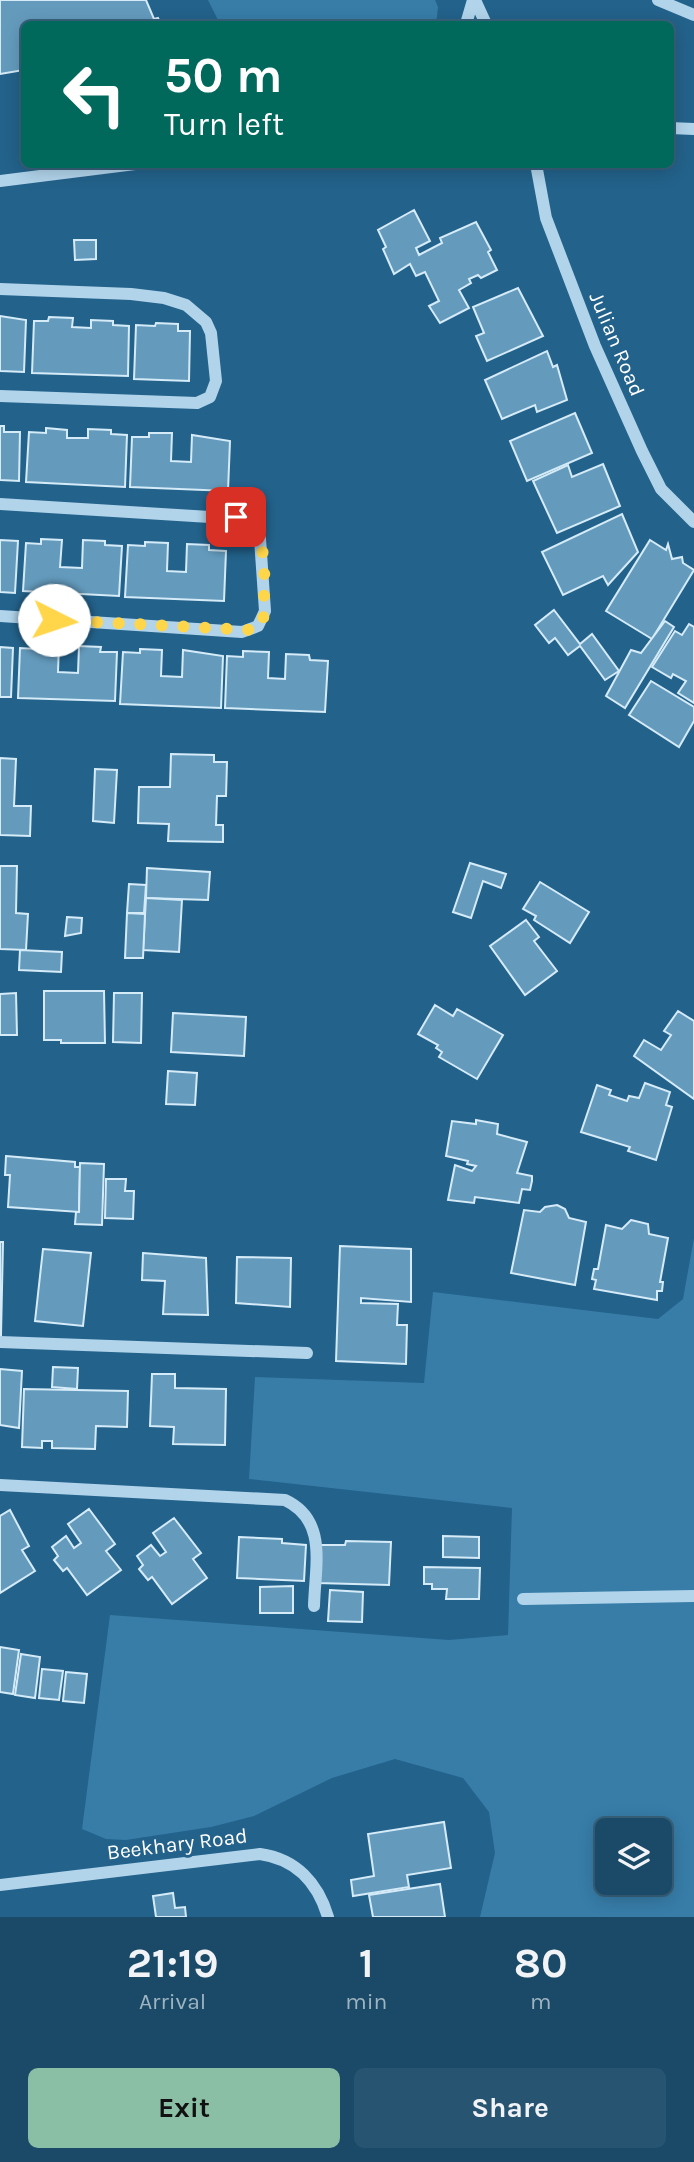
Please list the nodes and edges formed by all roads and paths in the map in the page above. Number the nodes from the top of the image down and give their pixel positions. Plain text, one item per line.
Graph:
1 (474, 0) edge
2 (658, 0) edge
3 (694, 15) edge
4 (467, 21) edge
5 (484, 21) edge
6 (674, 128) edge
7 (694, 129) edge
8 (103, 168) edge
9 (537, 168) edge
10 (0, 181) edge
11 (0, 289) edge
12 (0, 396) edge
13 (0, 504) edge
14 (694, 522) edge
15 (0, 617) edge
16 (0, 1342) edge
17 (307, 1353) dead end
18 (0, 1485) edge
19 (694, 1595) edge
20 (523, 1599) dead end
21 (314, 1606) dead end
22 (0, 1885) edge
23 (328, 1917) edge

1 - 4 street
1 - 5 street
2 - 3 street
6 - 7 street
8 - 10 street
9 - 14 street, Julian Road
11 - 12 street
13 - 15 street
16 - 17 street
18 - 21 street
19 - 20 street
22 - 23 street, Beekhary Road

